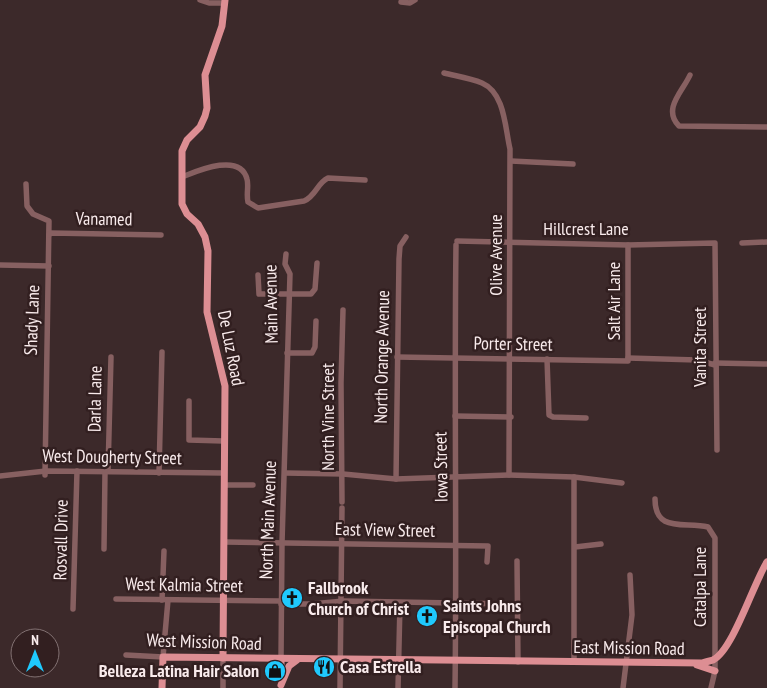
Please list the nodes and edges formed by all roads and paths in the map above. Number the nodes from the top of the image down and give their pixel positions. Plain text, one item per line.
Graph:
1 (200, 0) edge
2 (415, 0) edge
3 (225, 1) edge
4 (401, 2) dead end
5 (444, 73) dead end
6 (690, 75) dead end
7 (767, 127) edge
8 (510, 161) junction
9 (573, 164) dead end
10 (182, 177) junction
11 (365, 180) dead end
12 (26, 184) dead end
13 (161, 235) dead end
14 (49, 236) junction
15 (406, 237) dead end
16 (767, 242) edge
17 (457, 243) joint
18 (510, 243) junction
19 (715, 243) joint
20 (742, 243) dead end
21 (628, 245) junction
22 (286, 254) dead end
23 (317, 263) dead end
24 (0, 265) edge
25 (49, 266) junction
26 (258, 275) dead end
27 (289, 294) junction
28 (343, 310) dead end
29 (316, 321) dead end
30 (162, 352) dead end
31 (287, 353) junction
32 (111, 357) dead end
33 (397, 357) junction
34 (455, 358) junction
35 (511, 358) junction
36 (548, 359) junction
37 (628, 360) junction
38 (715, 364) junction
39 (767, 364) edge
40 (189, 401) dead end
41 (455, 416) junction
42 (510, 417) junction
43 (586, 418) dead end
44 (223, 441) junction
45 (717, 450) dead end
46 (76, 471) junction
47 (107, 472) junction
48 (46, 473) junction
49 (159, 473) junction
50 (224, 473) junction
51 (285, 473) junction
52 (343, 474) junction
53 (0, 476) edge
54 (509, 476) junction
55 (574, 477) junction
56 (456, 478) junction
57 (396, 479) junction
58 (622, 483) dead end
59 (224, 485) junction
60 (253, 485) dead end
61 (655, 498) dead end
62 (225, 542) junction
63 (282, 543) junction
64 (342, 544) junction
65 (601, 544) dead end
66 (457, 546) junction
67 (575, 546) junction
68 (104, 549) dead end
69 (164, 551) dead end
70 (518, 561) dead end
71 (487, 562) dead end
72 (767, 562) edge
73 (630, 575) dead end
74 (116, 599) dead end
75 (165, 600) junction
76 (225, 600) junction
77 (281, 603) junction
78 (340, 603) junction
79 (400, 604) junction
80 (457, 604) junction
81 (517, 604) junction
82 (73, 609) dead end
83 (126, 655) dead end
84 (163, 657) junction
85 (223, 658) junction
86 (281, 659) junction
87 (300, 659) junction
88 (340, 660) junction
89 (399, 660) junction
90 (714, 660) junction
91 (456, 661) junction
92 (518, 662) junction
93 (574, 662) junction
94 (626, 663) junction
95 (689, 664) junction
96 (715, 671) junction
97 (281, 687) edge
98 (162, 688) edge
99 (223, 688) edge
100 (340, 688) edge
101 (398, 688) edge
102 (455, 688) edge
103 (623, 688) edge
104 (711, 688) edge

1 - 3 street
2 - 4 street
3 - 10 main road, De Luz Road
5 - 8 street, Olive Avenue
6 - 7 street
8 - 9 street
8 - 18 street, Olive Avenue
10 - 11 street
10 - 44 main road, De Luz Road
12 - 14 street, Shady Lane
13 - 14 street, Vanamed
14 - 25 street, Shady Lane
15 - 33 street, North Orange Avenue
16 - 20 street
17 - 18 street, Hillcrest Lane
17 - 34 street, Iowa Street
18 - 21 street, Hillcrest Lane
18 - 35 street, Olive Avenue
19 - 21 street, Hillcrest Lane
19 - 38 street, Vanita Street
21 - 37 street, Salt Air Lane
22 - 27 street, Main Avenue
23 - 27 street
24 - 25 street
25 - 48 street, Shady Lane
26 - 27 street
27 - 31 street, Main Avenue
28 - 52 street, North Vine Street
29 - 31 street
30 - 49 street
31 - 51 street, North Main Avenue
32 - 47 street, Darla Lane
33 - 34 street, Porter Street
33 - 57 street, North Orange Avenue
34 - 35 street, Porter Street
34 - 41 street, Iowa Street
35 - 36 street, Porter Street
35 - 42 street, Olive Avenue
36 - 37 street, Porter Street
36 - 43 street
37 - 38 street, Porter Street
38 - 39 street, Porter Street
38 - 45 street, Vanita Street
40 - 44 street
41 - 42 street
41 - 56 street, Iowa Street
42 - 54 street, Olive Avenue
44 - 50 main road, De Luz Road
46 - 47 street, West Dougherty Street
46 - 48 street, West Dougherty Street
46 - 82 street, Rosvall Drive
47 - 49 street, West Dougherty Street
47 - 68 street, Darla Lane
48 - 53 street, West Dougherty Street
49 - 50 street, West Dougherty Street
50 - 59 main road, De Luz Road
51 - 52 street
51 - 63 street, North Main Avenue
52 - 57 street
52 - 64 street, North Vine Street
54 - 55 street
54 - 56 street
55 - 58 street
55 - 67 street
56 - 57 street
56 - 66 street, Iowa Street
59 - 60 street
59 - 62 main road, De Luz Road
61 - 90 street, Catalpa Lane
62 - 63 street, East View Street
62 - 76 main road, De Luz Road
63 - 64 street, East View Street
63 - 77 street, North Main Avenue
64 - 66 street, East View Street
64 - 78 street, North Vine Street
65 - 67 street
66 - 71 street, East View Street
66 - 80 street, Iowa Street
67 - 93 street
69 - 75 street
70 - 81 street
72 - 90 main road
73 - 94 street
74 - 75 street, West Kalmia Street
75 - 76 street, West Kalmia Street
75 - 84 street
76 - 77 street, West Kalmia Street
76 - 85 main road, De Luz Road
77 - 78 street, West Kalmia Street
77 - 86 street, North Main Avenue
78 - 79 street, West Kalmia Street
78 - 88 street, North Vine Street
79 - 80 street, West Kalmia Street
79 - 89 street
80 - 81 street, West Kalmia Street
80 - 91 street, Iowa Street
81 - 92 street
83 - 84 street, West Mission Road
84 - 85 main road, West Mission Road
84 - 98 main road
85 - 86 main road, West Mission Road
85 - 99 street
86 - 87 main road, East Mission Road
86 - 97 main road, North Main Avenue
87 - 88 main road, East Mission Road
87 - 97 main road
88 - 89 main road, East Mission Road
88 - 100 street, North Vine Street
89 - 91 main road, East Mission Road
89 - 101 street
90 - 95 main road, East Mission Road
90 - 96 street
91 - 92 main road, East Mission Road
91 - 102 street, Iowa Street
92 - 93 main road, East Mission Road
93 - 94 main road, East Mission Road
94 - 95 main road, East Mission Road
94 - 103 street
95 - 96 main road
96 - 104 street

